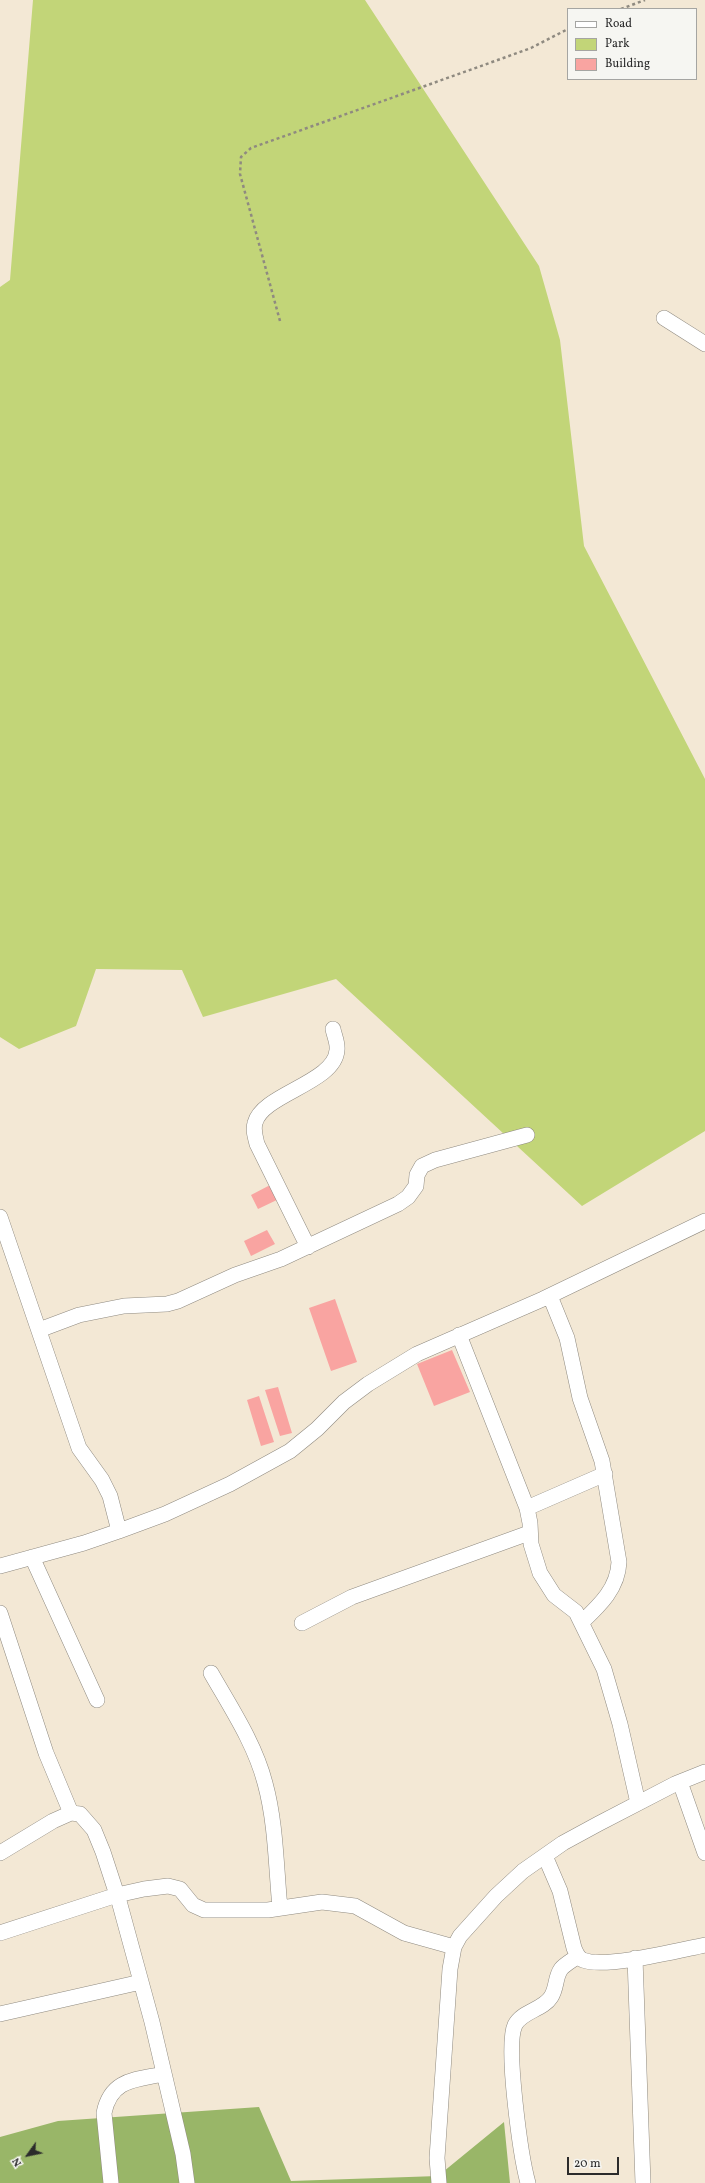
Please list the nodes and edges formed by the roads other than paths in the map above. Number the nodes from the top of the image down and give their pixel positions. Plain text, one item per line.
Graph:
1 (664, 318) dead end
2 (705, 344) edge
3 (333, 1029) dead end
4 (527, 1135) dead end
5 (0, 1217) edge
6 (705, 1221) edge
7 (308, 1247) junction
8 (550, 1296) junction
9 (39, 1330) junction
10 (459, 1335) junction
11 (605, 1474) junction
12 (527, 1508) junction
13 (119, 1531) junction
14 (529, 1533) junction
15 (32, 1558) junction
16 (0, 1566) edge
17 (0, 1613) edge
18 (582, 1622) junction
19 (302, 1623) dead end
20 (211, 1673) dead end
21 (97, 1700) dead end
22 (705, 1772) edge
23 (680, 1782) junction
24 (638, 1803) junction
25 (71, 1813) junction
26 (0, 1853) edge
27 (705, 1853) edge
28 (545, 1856) junction
29 (117, 1895) junction
30 (280, 1908) junction
31 (0, 1933) edge
32 (705, 1945) edge
33 (454, 1946) junction
34 (578, 1956) junction
35 (636, 1958) junction
36 (141, 1982) junction
37 (0, 2014) edge
38 (164, 2074) junction
39 (111, 2183) edge
40 (187, 2183) edge
41 (439, 2183) edge
42 (528, 2183) edge
43 (643, 2183) edge

1 - 2 street
3 - 7 street
4 - 7 street
5 - 9 street
6 - 8 street
7 - 9 street
8 - 10 street
8 - 11 street
9 - 13 street
10 - 12 street
10 - 13 street
11 - 12 street
11 - 18 street
12 - 14 street
13 - 15 street
14 - 18 street
14 - 19 street
15 - 16 street
15 - 21 street
17 - 25 street
18 - 24 street
20 - 30 street
22 - 23 street
23 - 24 street
23 - 27 street
24 - 28 street
25 - 26 street
25 - 29 street
28 - 33 street
28 - 34 street
29 - 30 street
29 - 31 street
29 - 36 street
30 - 33 street
32 - 35 street
33 - 41 street
34 - 35 street
34 - 42 street
35 - 43 street
36 - 37 street
36 - 38 street
38 - 39 street
38 - 40 street

